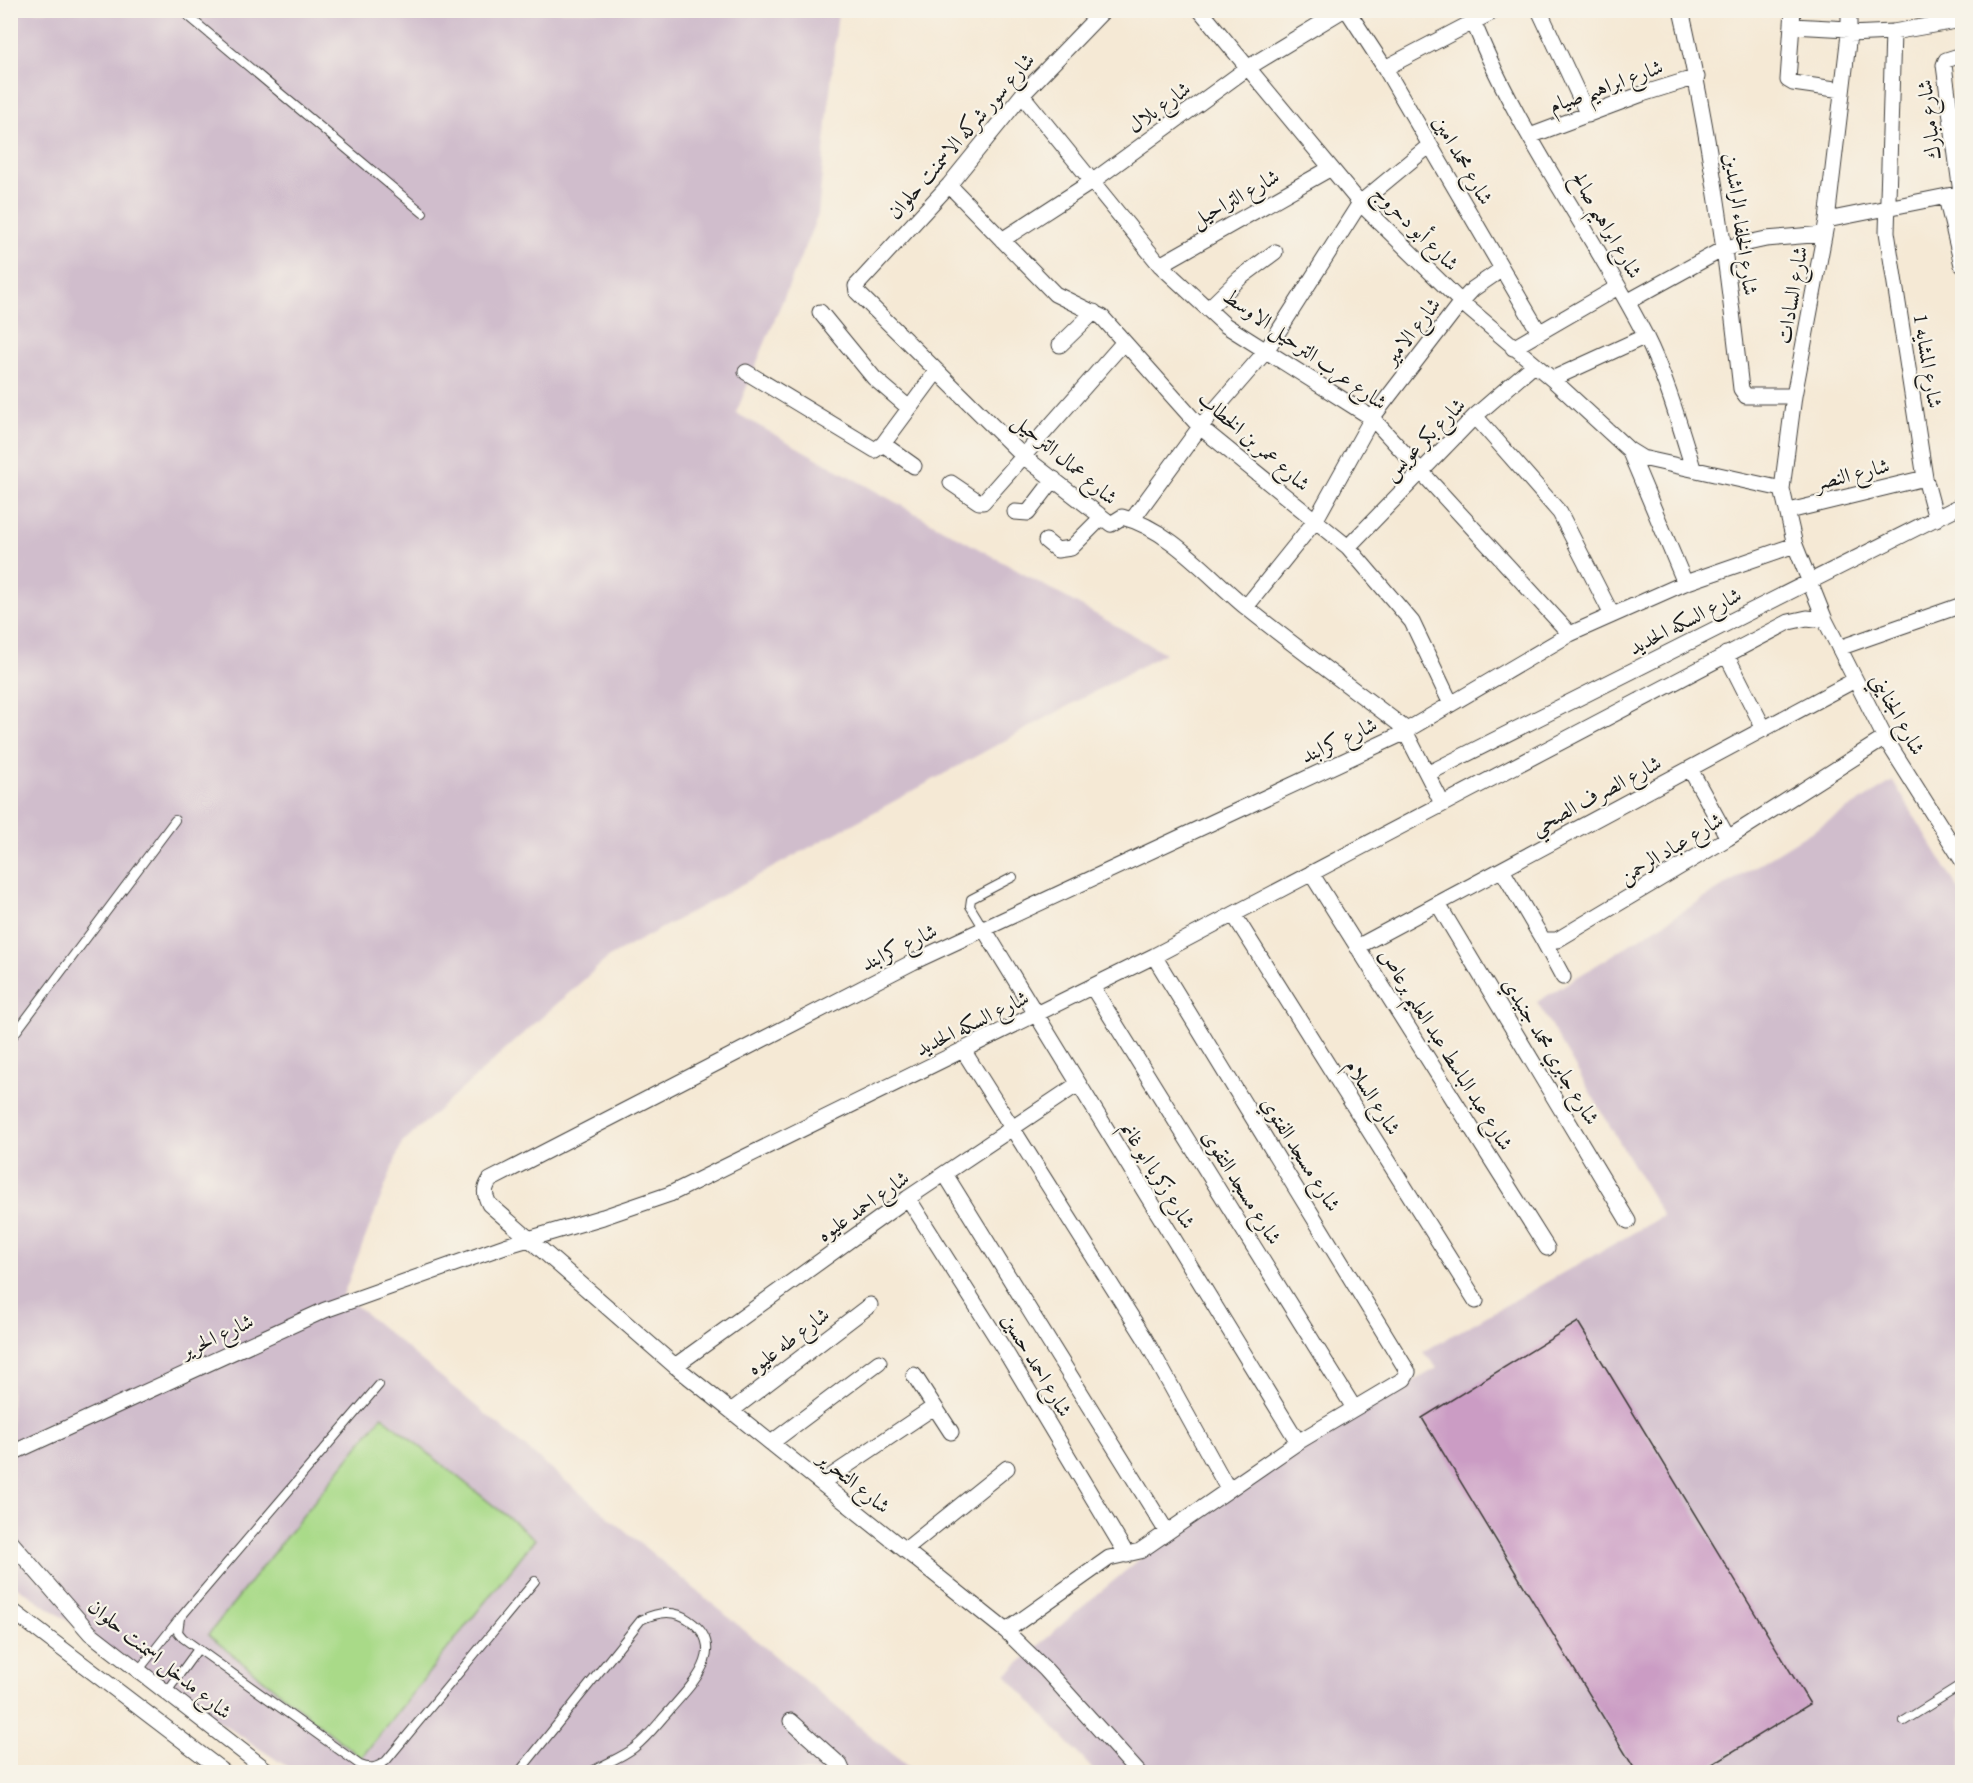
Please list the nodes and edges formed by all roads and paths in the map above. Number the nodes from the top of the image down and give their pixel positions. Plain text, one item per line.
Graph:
1 (180, 10) edge
2 (1104, 10) edge
3 (1200, 10) edge
4 (1345, 10) edge
5 (1496, 10) edge
6 (1539, 10) edge
7 (1681, 10) edge
8 (1793, 10) edge
9 (1849, 10) edge
10 (1471, 17) edge
11 (1962, 20) edge
12 (1792, 26) junction
13 (1849, 31) junction
14 (1893, 32) junction
15 (1962, 55) edge
16 (1249, 67) junction
17 (1385, 68) junction
18 (1697, 77) junction
19 (1842, 90) junction
20 (1022, 95) junction
21 (1588, 115) junction
22 (1530, 136) junction
23 (1430, 146) junction
24 (1332, 168) junction
25 (1093, 181) junction
26 (949, 185) junction
27 (1956, 194) edge
28 (1360, 203) junction
29 (1889, 208) junction
30 (423, 213) dead end
31 (1826, 227) junction
32 (1002, 240) junction
33 (1725, 248) junction
34 (1275, 252) dead end
35 (1160, 265) junction
36 (1962, 265) edge
37 (1502, 269) junction
38 (1618, 286) junction
39 (857, 292) joint
40 (1461, 302) junction
41 (1627, 302) junction
42 (1208, 309) junction
43 (820, 312) dead end
44 (1094, 312) junction
45 (1539, 332) junction
46 (1646, 336) junction
47 (1125, 342) junction
48 (1060, 345) dead end
49 (1513, 348) junction
50 (1266, 351) junction
51 (1534, 365) junction
52 (937, 371) junction
53 (746, 372) dead end
54 (1552, 379) junction
55 (1794, 396) junction
56 (909, 408) junction
57 (1475, 416) junction
58 (1372, 418) junction
59 (1200, 427) junction
60 (883, 444) junction
61 (1629, 450) junction
62 (1023, 456) junction
63 (914, 466) dead end
64 (1693, 468) junction
65 (1422, 469) junction
66 (1925, 478) junction
67 (1054, 479) junction
68 (951, 483) dead end
69 (1782, 489) junction
70 (1962, 505) edge
71 (1789, 511) junction
72 (1015, 512) dead end
73 (1102, 517) junction
74 (1936, 519) junction
75 (1132, 520) junction
76 (1315, 521) junction
77 (1046, 541) dead end
78 (1795, 545) junction
79 (1348, 547) junction
80 (1810, 582) junction
81 (1686, 583) junction
82 (1962, 605) edge
83 (1246, 607) junction
84 (1612, 615) junction
85 (1825, 620) junction
86 (1570, 634) junction
87 (1839, 648) junction
88 (1726, 654) junction
89 (1855, 680) junction
90 (1451, 704) junction
91 (1764, 729) junction
92 (1407, 731) junction
93 (1886, 738) junction
94 (1690, 769) junction
95 (1427, 774) junction
96 (1442, 803) junction
97 (175, 820) dead end
98 (1728, 838) junction
99 (1962, 860) edge
100 (1502, 870) junction
101 (1311, 873) junction
102 (1013, 877) dead end
103 (1438, 904) junction
104 (1234, 915) junction
105 (984, 929) junction
106 (1543, 940) junction
107 (1358, 947) junction
108 (1154, 956) junction
109 (1563, 976) dead end
110 (1093, 988) junction
111 (1035, 1015) junction
112 (10, 1040) edge
113 (963, 1050) junction
114 (1078, 1084) junction
115 (1012, 1128) junction
116 (945, 1173) junction
117 (908, 1198) junction
118 (1628, 1221) dead end
119 (529, 1240) junction
120 (506, 1246) joint
121 (1547, 1248) dead end
122 (1476, 1301) dead end
123 (870, 1305) dead end
124 (879, 1362) dead end
125 (675, 1366) junction
126 (914, 1375) dead end
127 (379, 1385) dead end
128 (934, 1407) junction
129 (1354, 1408) junction
130 (731, 1411) junction
131 (951, 1432) dead end
132 (1298, 1442) junction
133 (771, 1443) junction
134 (10, 1455) edge
135 (1007, 1468) dead end
136 (821, 1483) junction
137 (1228, 1489) junction
138 (1167, 1532) junction
139 (10, 1541) edge
140 (905, 1550) junction
141 (1127, 1555) junction
142 (535, 1581) dead end
143 (10, 1609) edge
144 (180, 1618) junction
145 (1006, 1631) junction
146 (198, 1649) junction
147 (138, 1672) junction
148 (1962, 1684) edge
149 (166, 1693) junction
150 (791, 1720) dead end
151 (1904, 1721) dead end
152 (224, 1773) edge
153 (269, 1773) edge
154 (519, 1773) edge
155 (591, 1773) edge
156 (843, 1773) edge
157 (1138, 1773) edge

1 - 30 lane
2 - 20 street, شارع سور شركه الاسمنت حلوان
3 - 16 street, شارع أبو دحروج
4 - 16 street, شارع بلال
4 - 17 street, شارع محمد امين
5 - 10 street
6 - 21 street
7 - 18 street, شارع الخلفاء الراشدين
8 - 12 street
9 - 13 street, شارع السادات
10 - 17 street
10 - 22 street, شارع ابراهيم صالح
11 - 14 street
12 - 13 street
12 - 19 street
13 - 14 street
13 - 19 street, شارع السادات
14 - 29 street, شارع المشايه 1
15 - 27 street, شارع مبارك
16 - 24 street, شارع أبو دحروج
16 - 25 street, شارع بلال
17 - 23 street, شارع محمد امين
18 - 21 street, شارع ابراهيم صيام
18 - 33 street, شارع الخلفاء الراشدين
19 - 31 street, شارع السادات
20 - 25 street, شارع عرب الترحيل الاوسط
20 - 26 street, شارع سور شركه الاسمنت حلوان
21 - 22 street, شارع ابراهيم صيام
22 - 38 street, شارع ابراهيم صالح
23 - 28 street
23 - 37 street, شارع محمد امين
24 - 28 street, شارع أبو دحروج
24 - 35 street, شارع التراحيل
25 - 32 street, شارع بلال
25 - 35 street, شارع عرب الترحيل الاوسط
26 - 32 street, شارع عمر بن الخطاب
26 - 39 street, شارع سور شركه الاسمنت حلوان
27 - 29 street
27 - 36 street
28 - 40 street, شارع أبو دحروج
28 - 50 street
29 - 31 street
29 - 66 street, شارع المشايه 1
31 - 33 street
31 - 55 street, شارع السادات
32 - 44 street, شارع عمر بن الخطاب
33 - 41 street
33 - 55 street, شارع الخلفاء الراشدين
34 - 42 street
35 - 42 street, شارع عرب الترحيل الاوسط
37 - 40 street, شارع الامير
37 - 45 street, شارع محمد امين
38 - 41 street, شارع ابراهيم صالح
38 - 45 street
39 - 52 street, شارع عمال الترحيل
40 - 49 street, شارع أبو دحروج
40 - 58 street, شارع الامير
41 - 46 street, شارع ابراهيم صالح
42 - 50 street, شارع عرب الترحيل الاوسط
43 - 56 street
44 - 47 street, شارع عمر بن الخطاب
44 - 48 street
45 - 49 street
46 - 54 street
46 - 64 street, شارع ابراهيم صالح
47 - 59 street, شارع عمر بن الخطاب
47 - 62 street
49 - 51 street, شارع أبو دحروج
50 - 58 street, شارع عرب الترحيل الاوسط
50 - 59 street
51 - 54 street, شارع أبو دحروج
51 - 57 street, شارع بكر عويس
52 - 56 street
52 - 62 street, شارع عمال الترحيل
53 - 60 street
54 - 61 street, شارع أبو دحروج
55 - 69 street, شارع السادات
56 - 60 street
57 - 65 street, شارع بكر عويس
57 - 84 street
58 - 65 street, شارع عرب الترحيل الاوسط
58 - 76 street, شارع الامير
59 - 75 street
59 - 76 street, شارع عمر بن الخطاب
60 - 63 street
61 - 64 street, شارع أبو دحروج
61 - 81 street, شارع أبو دحروج
62 - 67 street, شارع عمال الترحيل
62 - 68 street
64 - 69 street, شارع أبو دحروج
65 - 79 street, شارع بكر عويس
65 - 86 street, شارع عرب الترحيل الاوسط
66 - 71 street, شارع النصر
66 - 74 street, شارع المشايه 1
67 - 72 street
67 - 73 street, شارع عمال الترحيل
69 - 71 street, شارع السادات
70 - 74 street, شارع السكه الحديد
71 - 78 street, شارع السادات
73 - 75 street, شارع عمال الترحيل
73 - 77 street
74 - 80 street, شارع السكه الحديد
75 - 83 street, شارع عمال الترحيل
76 - 79 street, شارع عمر بن الخطاب
76 - 83 street, شارع الامير
78 - 80 street, شارع السادات
78 - 81 street, شارع السكه الحديد
79 - 90 street, شارع عمر بن الخطاب
80 - 85 street, شارع الجنايني
80 - 95 street, شارع السكه الحديد
81 - 84 street, شارع السكه الحديد
82 - 87 street
83 - 92 street, شارع عمال الترحيل
84 - 86 street, شارع السكه الحديد
85 - 87 street, شارع الجنايني
85 - 88 street, شارع السكه الحديد
86 - 90 street, شارع السكه الحديد
87 - 89 street, شارع الجنايني
88 - 91 street
88 - 96 street, شارع السكه الحديد
89 - 91 street, شارع الصرف الصحي
89 - 93 street, شارع الجنايني
90 - 92 street, شارع السكه الحديد
91 - 94 street, شارع الصرف الصحي
92 - 95 street
92 - 105 street, شارع كرابند
93 - 98 street, شارع عباد الرحمن
93 - 99 street, شارع الجنايني
94 - 98 street
94 - 100 street, شارع الصرف الصحي
95 - 96 street
96 - 101 street, شارع السكه الحديد
97 - 112 lane
98 - 106 street, شارع عباد الرحمن
100 - 103 street, شارع الصرف الصحي
100 - 106 street
101 - 104 street, شارع السكه الحديد
101 - 107 street, شارع عبد الباسط عبد العليم برعاص
102 - 105 lane
103 - 107 street, شارع الصرف الصحي
103 - 118 street, شارع جابري محمد جنيدي
104 - 108 street, شارع السكه الحديد
104 - 122 street, شارع السلام
105 - 111 street, شارع زكريا ابو غانم
105 - 119 street, شارع كرابند
106 - 109 street
107 - 121 street, شارع عبد الباسط عبد العليم برعاص
108 - 110 street, شارع السكه الحديد
108 - 129 street, شارع مسجد الفتوي
110 - 111 street, شارع السكه الحديد
110 - 129 street, شارع مسجد التقوى
111 - 113 street, شارع السكه الحديد
111 - 114 street, شارع زكريا ابو غانم
113 - 115 street
113 - 119 street, شارع السكه الحديد
114 - 115 street, شارع احمد عليوه
114 - 132 street, شارع زكريا ابو غانم
115 - 116 street, شارع احمد عليوه
115 - 137 street
116 - 117 street, شارع احمد عليوه
116 - 138 street
117 - 125 street, شارع احمد عليوه
117 - 141 street, شارع احمد حسين
119 - 120 street, شارع السكه الحديد
119 - 125 street, شارع التحرير
120 - 134 street, شارع الحرير
123 - 130 street, شارع طه عليوه
124 - 133 street
125 - 130 street, شارع التحرير
126 - 128 street
127 - 144 lane
128 - 131 street
128 - 136 street
129 - 132 street
130 - 133 street, شارع التحرير
132 - 137 street
133 - 136 street, شارع التحرير
135 - 140 street
136 - 140 street, شارع التحرير
137 - 138 street
138 - 141 street
139 - 147 street, شارع مدخل اسمنت حلوان
140 - 145 street, شارع التحرير
141 - 145 street
142 - 146 lane
143 - 152 street
144 - 146 lane
144 - 147 lane
145 - 157 street, شارع التحرير
146 - 149 lane
147 - 149 street, شارع مدخل اسمنت حلوان
148 - 151 lane
149 - 153 street, شارع مدخل اسمنت حلوان
150 - 156 street
154 - 155 lane

